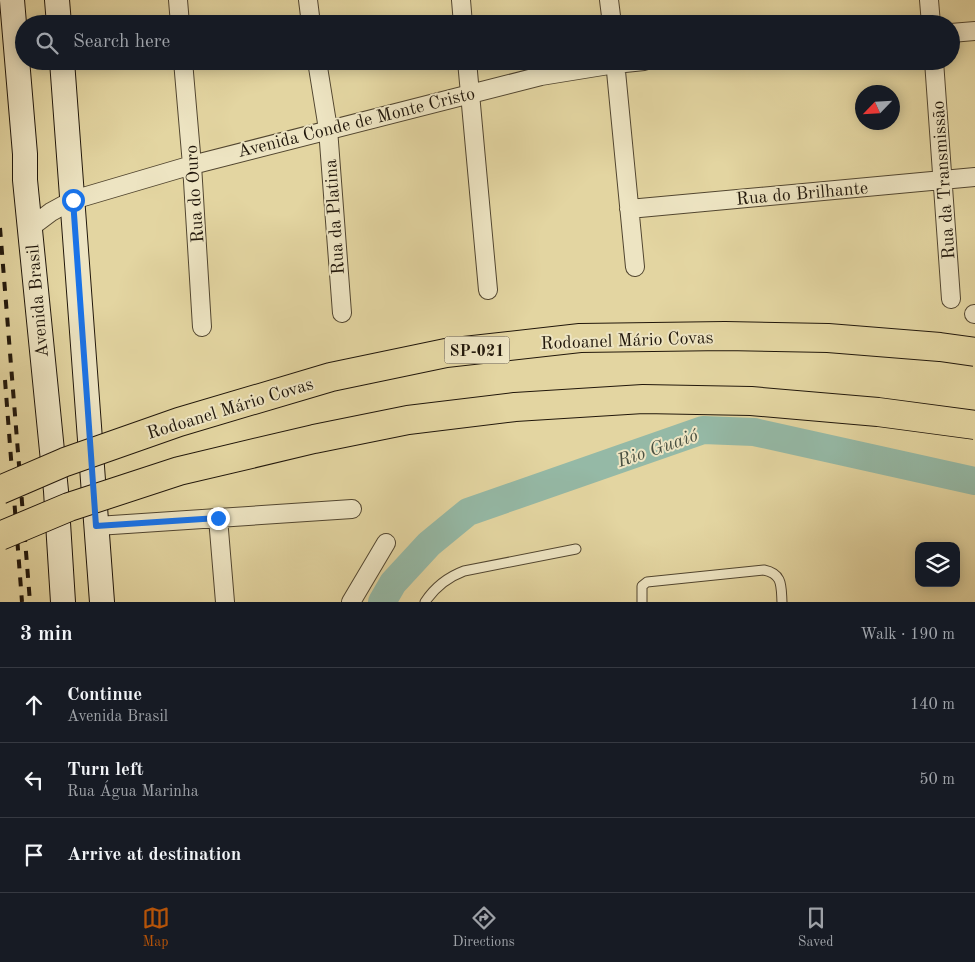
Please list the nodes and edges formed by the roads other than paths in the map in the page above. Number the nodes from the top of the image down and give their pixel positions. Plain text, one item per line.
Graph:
1 (12, 0) edge
2 (57, 0) edge
3 (178, 0) edge
4 (308, 0) edge
5 (461, 0) edge
6 (609, 0) edge
7 (929, 0) edge
8 (58, 15) edge
9 (179, 15) edge
10 (310, 15) edge
11 (462, 15) edge
12 (611, 15) edge
13 (930, 15) edge
14 (975, 31) edge
15 (960, 32) edge
16 (15, 33) edge
17 (18, 70) edge
18 (63, 70) edge
19 (185, 70) edge
20 (318, 70) edge
21 (468, 70) edge
22 (573, 70) edge
23 (616, 70) edge
24 (935, 70) edge
25 (471, 93) junction
26 (328, 129) junction
27 (192, 165) junction
28 (975, 177) edge
29 (943, 180) junction
30 (73, 200) junction
31 (629, 209) junction
32 (31, 227) junction
33 (636, 267) dead end
34 (488, 290) dead end
35 (951, 299) dead end
36 (342, 313) dead end
37 (202, 327) dead end
38 (975, 352) edge
39 (975, 425) edge
40 (0, 490) edge
41 (352, 509) dead end
42 (218, 518) junction
43 (96, 526) junction
44 (0, 536) edge
45 (386, 543) dead end
46 (576, 549) dead end
47 (63, 602) edge
48 (102, 602) edge
49 (225, 602) edge
50 (351, 602) edge
51 (425, 602) edge
52 (642, 602) edge
53 (782, 602) edge

1 - 16 main road, Avenida Brasil
2 - 8 main road
3 - 9 street
4 - 10 street
5 - 11 street
6 - 12 street
7 - 13 street
14 - 15 street
17 - 32 main road, Avenida Brasil
18 - 30 main road
19 - 27 street, Rua do Ouro
20 - 26 street, Rua da Platina
21 - 25 street
22 - 25 street, Avenida Conde de Monte Cristo
23 - 31 street
24 - 29 street, Rua da Transmissão
25 - 26 street, Avenida Conde de Monte Cristo
25 - 34 street
26 - 27 street, Avenida Conde de Monte Cristo
26 - 36 street, Rua da Platina
27 - 30 street, Avenida Conde de Monte Cristo
27 - 37 street, Rua do Ouro
28 - 29 street, Rua do Brilhante
29 - 31 street, Rua do Brilhante
29 - 35 street, Rua da Transmissão
30 - 32 street, Avenida Conde de Monte Cristo
30 - 43 main road
31 - 33 street
32 - 47 main road, Avenida Brasil
38 - 40 highway, Rodoanel Mário Covas / SP-021, bridge
39 - 44 highway, bridge
41 - 42 street
42 - 43 street
42 - 49 street
43 - 48 main road
45 - 50 street
46 - 51 lane
52 - 53 lane

